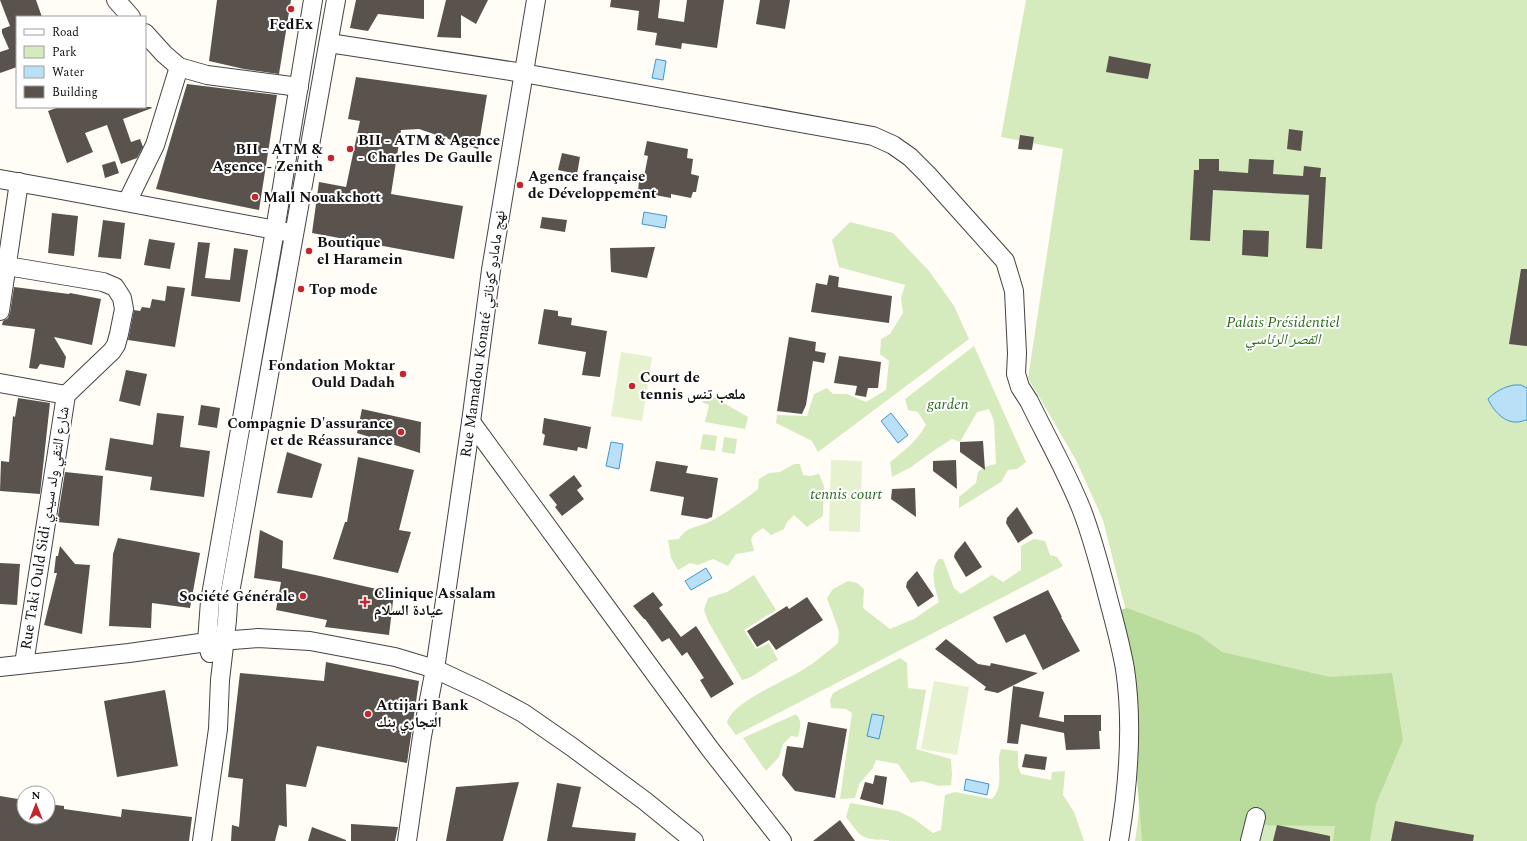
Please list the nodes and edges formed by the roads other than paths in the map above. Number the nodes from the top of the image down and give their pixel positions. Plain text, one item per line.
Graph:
1 (116, 0) edge
2 (313, 0) edge
3 (336, 0) edge
4 (536, 0) edge
5 (130, 16) edge
6 (146, 34) edge
7 (329, 43) junction
8 (179, 67) junction
9 (523, 73) junction
10 (299, 87) junction
11 (0, 180) edge
12 (19, 182) junction
13 (127, 202) junction
14 (276, 230) junction
15 (294, 234) junction
16 (7, 266) junction
17 (0, 311) edge
18 (0, 383) edge
19 (66, 395) junction
20 (471, 422) junction
21 (216, 641) junction
22 (24, 664) junction
23 (0, 667) edge
24 (436, 669) junction
25 (1256, 817) dead end
26 (202, 841) edge
27 (407, 841) edge
28 (694, 841) edge
29 (782, 841) edge
30 (1119, 841) edge
31 (1250, 841) edge

1 - 5 street
2 - 10 street
3 - 7 street
4 - 9 street, Rue Mamadou Konaté نهج مامادو كوناتي
6 - 8 street
7 - 9 street
7 - 15 street
8 - 10 street
8 - 13 street
9 - 20 street, Rue Mamadou Konaté نهج مامادو كوناتي
9 - 30 street
10 - 14 street
11 - 12 street
12 - 13 street
12 - 16 street
13 - 14 street
14 - 15 street
14 - 21 street
15 - 21 street
16 - 17 street
16 - 19 street, Rue Taki Ould Sidi شارع التقي ولد سيدي
18 - 19 street
19 - 22 street, Rue Taki Ould Sidi شارع التقي ولد سيدي
20 - 24 street, Rue Mamadou Konaté نهج مامادو كوناتي
20 - 29 street
21 - 22 street
21 - 24 street
21 - 26 street
22 - 23 street
24 - 27 street, Rue Mamadou Konaté نهج مامادو كوناتي
24 - 28 street
25 - 31 street

